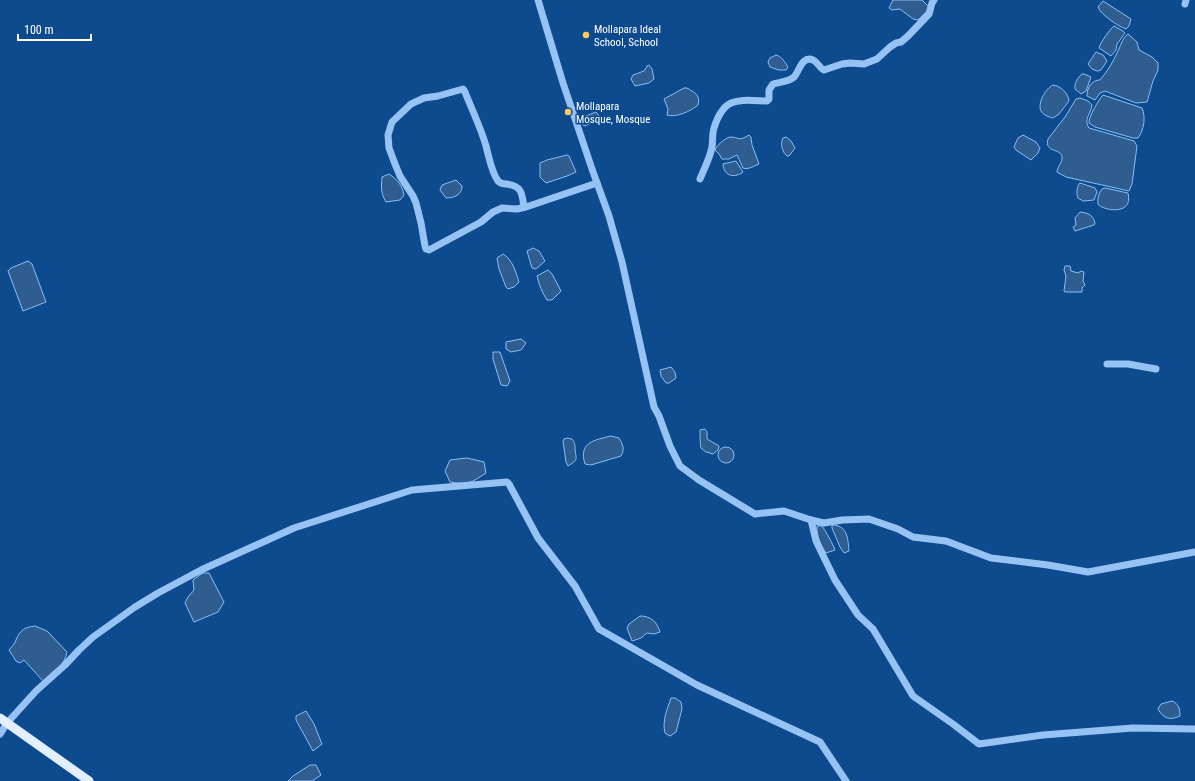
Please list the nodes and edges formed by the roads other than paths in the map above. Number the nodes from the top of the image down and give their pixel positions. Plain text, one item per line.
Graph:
1 (538, 0) edge
2 (934, 0) edge
3 (700, 179) dead end
4 (597, 183) junction
5 (524, 207) junction
6 (1107, 364) dead end
7 (1156, 369) dead end
8 (811, 520) junction
9 (1195, 552) edge
10 (4, 720) edge
11 (1195, 729) edge
12 (0, 734) edge
13 (89, 781) edge
14 (846, 781) edge

1 - 4 street
2 - 3 street
4 - 5 street
4 - 8 street
5 - 5 street
6 - 7 street
8 - 9 street
8 - 11 street
10 - 12 street
10 - 13 main road
10 - 14 street

